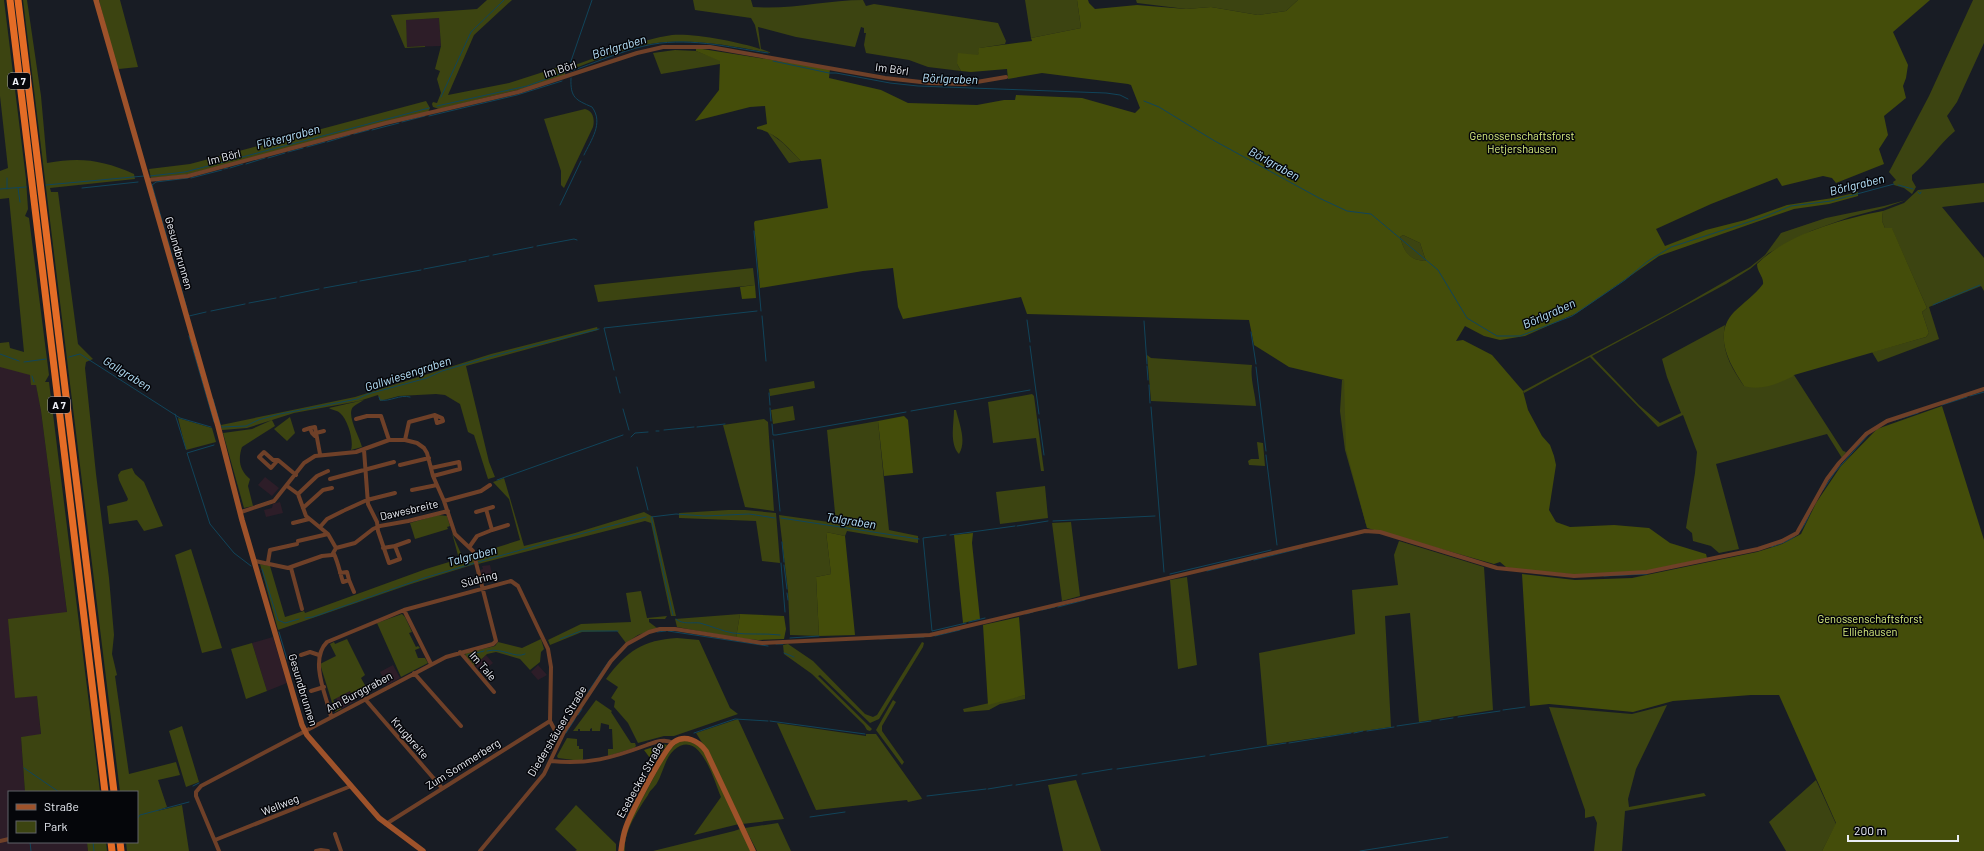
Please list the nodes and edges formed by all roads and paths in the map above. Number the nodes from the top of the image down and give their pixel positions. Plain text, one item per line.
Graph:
1 (10, 0) edge
2 (18, 0) edge
3 (96, 0) edge
4 (1006, 77) dead end
5 (148, 180) junction
6 (1984, 389) edge
7 (434, 415) dead end
8 (356, 419) dead end
9 (304, 430) dead end
10 (324, 431) dead end
11 (316, 434) junction
12 (389, 440) junction
13 (405, 440) junction
14 (364, 450) junction
15 (320, 454) junction
16 (429, 458) junction
17 (278, 460) junction
18 (394, 462) dead end
19 (400, 465) dead end
20 (431, 468) junction
21 (366, 469) junction
22 (328, 471) dead end
23 (296, 475) junction
24 (433, 476) junction
25 (330, 479) dead end
26 (437, 484) junction
27 (490, 485) dead end
28 (287, 486) junction
29 (332, 488) dead end
30 (412, 490) dead end
31 (395, 493) dead end
32 (298, 494) junction
33 (367, 500) junction
34 (444, 501) junction
35 (493, 507) dead end
36 (304, 508) junction
37 (486, 509) junction
38 (448, 511) junction
39 (241, 512) junction
40 (476, 512) dead end
41 (309, 519) junction
42 (293, 523) dead end
43 (508, 525) dead end
44 (320, 527) junction
45 (377, 527) junction
46 (492, 530) junction
47 (328, 534) junction
48 (409, 540) dead end
49 (395, 546) junction
50 (470, 546) junction
51 (336, 548) junction
52 (384, 548) junction
53 (334, 554) junction
54 (255, 561) junction
55 (268, 562) junction
56 (291, 568) junction
57 (340, 573) junction
58 (349, 580) junction
59 (483, 588) junction
60 (354, 592) dead end
61 (302, 609) dead end
62 (404, 610) junction
63 (460, 652) junction
64 (301, 655) dead end
65 (318, 655) junction
66 (431, 664) junction
67 (414, 673) junction
68 (324, 687) junction
69 (312, 691) dead end
70 (494, 692) dead end
71 (365, 699) junction
72 (332, 716) junction
73 (550, 721) junction
74 (461, 726) dead end
75 (304, 730) junction
76 (560, 740) junction
77 (673, 743) junction
78 (551, 761) junction
79 (351, 786) junction
80 (442, 788) junction
81 (105, 791) edge
82 (114, 791) edge
83 (386, 824) junction
84 (335, 834) dead end
85 (215, 840) junction
86 (219, 851) edge
87 (316, 851) edge
88 (328, 851) edge
89 (341, 851) edge
90 (423, 851) edge
91 (480, 851) edge
92 (621, 851) edge
93 (753, 851) edge

1 - 81 highway, A 7
2 - 82 highway, A 7
3 - 5 street, Gesundbrunnen
4 - 5 street, Im Börl
5 - 39 street, Gesundbrunnen
6 - 76 street, Diedershäuser Straße
7 - 13 street
8 - 12 street
9 - 11 street
10 - 11 street
11 - 15 street
12 - 13 street
12 - 14 street
13 - 16 street
14 - 15 street
14 - 21 street
15 - 23 street
16 - 19 street
16 - 20 street
17 - 17 street
17 - 23 street
18 - 21 street
20 - 24 street
20 - 24 street
21 - 25 street
21 - 33 street
22 - 32 street
23 - 28 street
24 - 26 street
26 - 30 street
26 - 34 street
27 - 34 street
28 - 32 street
28 - 39 street
29 - 36 street
31 - 33 street
32 - 36 street
33 - 44 street
33 - 45 street
34 - 38 street
35 - 37 street
36 - 41 street
37 - 40 street
37 - 46 street
38 - 45 street, Dawesbreite
38 - 50 street
39 - 54 street, Gesundbrunnen
41 - 42 street
41 - 44 street
43 - 46 street
44 - 47 street
45 - 51 street, Dawesbreite
45 - 52 street
46 - 50 street
47 - 51 street
47 - 55 street
48 - 49 street
49 - 52 street
49 - 52 street
50 - 59 street
51 - 53 street
53 - 56 street
53 - 57 street
54 - 55 street
54 - 75 street, Gesundbrunnen
55 - 56 street
56 - 61 street
57 - 58 street
57 - 58 street
58 - 60 street
59 - 62 street, Südring
59 - 63 street, Am Burggraben
59 - 73 street, Südring
62 - 65 street, Südring
62 - 66 street
63 - 66 street, Am Burggraben
63 - 70 street, Im Tale
64 - 65 street
65 - 68 street
66 - 67 street, Am Burggraben
67 - 71 street, Am Burggraben
67 - 74 street
68 - 69 street
68 - 72 street
71 - 72 street, Am Burggraben
71 - 80 street, Krugbreite
72 - 75 street, Am Burggraben
73 - 76 street, Südring
73 - 80 street, Zum Sommerberg
75 - 79 street, Gesundbrunnen
75 - 85 street, Am Burggraben
76 - 78 street, Diedershäuser Straße
77 - 78 street
77 - 92 street, Esebecker Straße
77 - 93 street
78 - 91 street, Diedershäuser Straße
79 - 83 street, Gesundbrunnen
79 - 85 street, Wellweg
80 - 83 street, Zum Sommerberg
83 - 90 street, Gesundbrunnen
84 - 89 street
85 - 86 street
87 - 88 street

